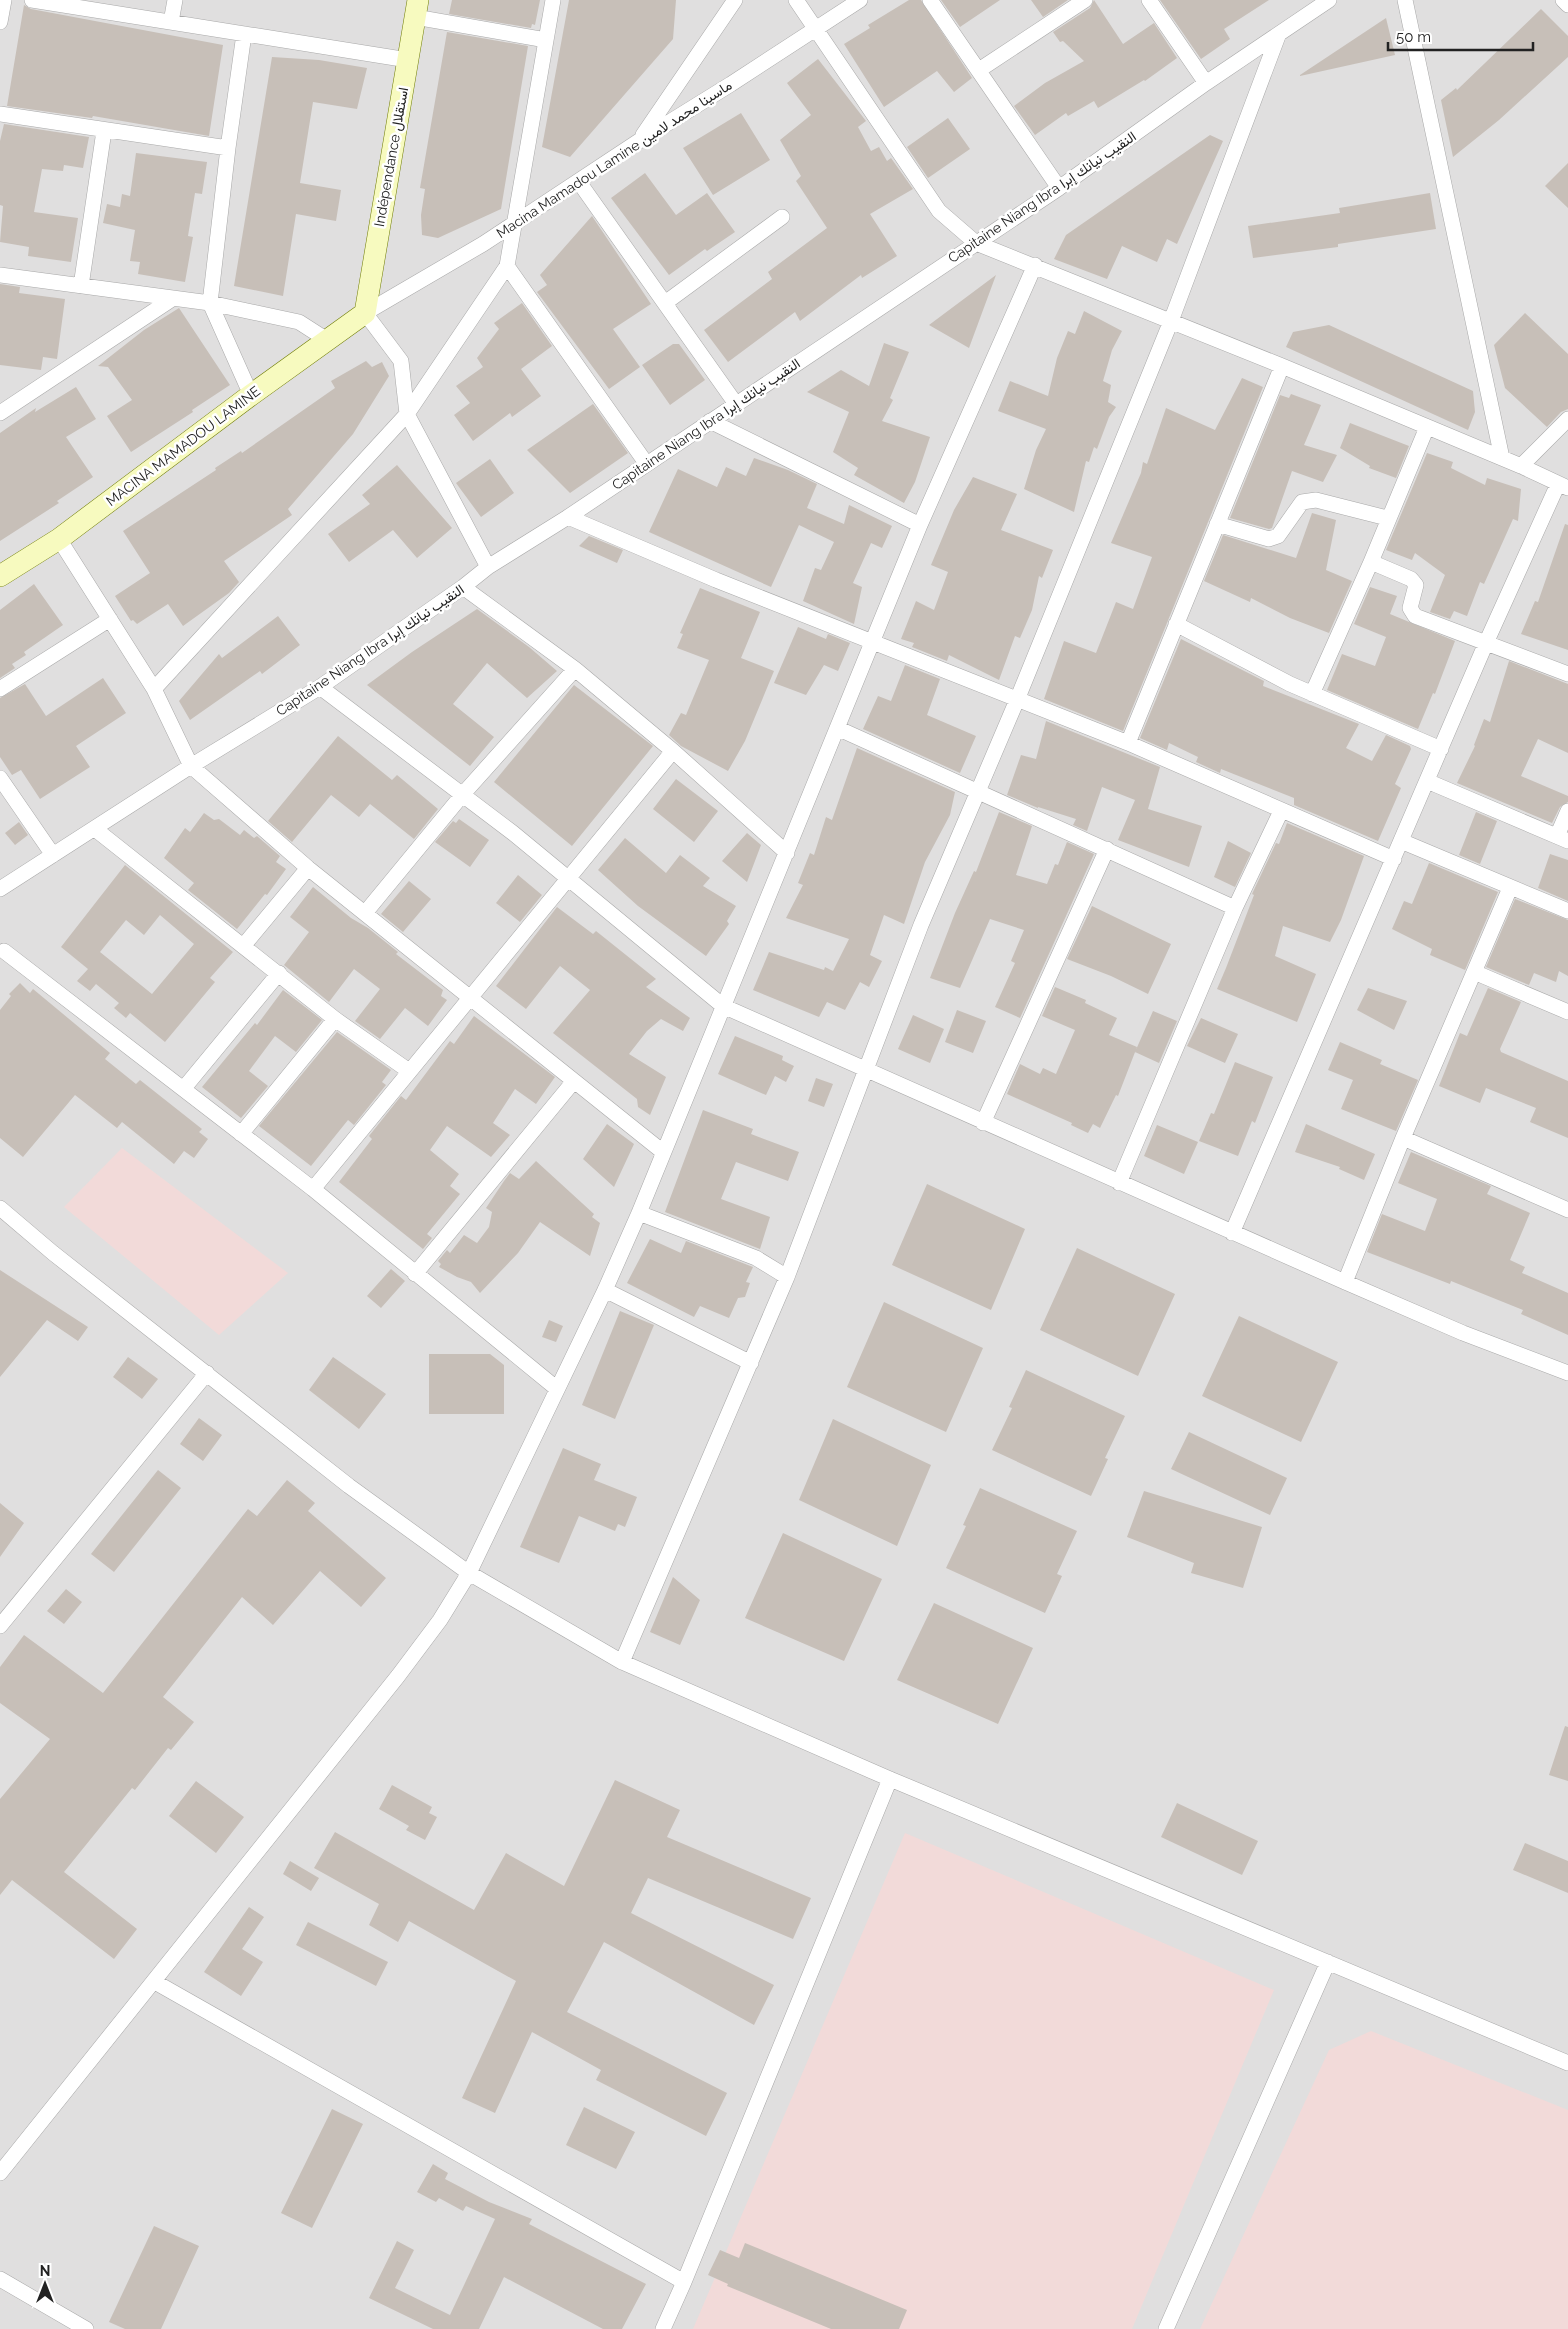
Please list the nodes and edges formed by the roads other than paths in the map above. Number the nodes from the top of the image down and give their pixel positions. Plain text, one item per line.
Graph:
1 (4, 0) edge
2 (32, 0) edge
3 (175, 0) edge
4 (553, 0) edge
5 (735, 0) edge
6 (796, 0) edge
7 (860, 0) edge
8 (930, 0) edge
9 (1085, 0) edge
10 (1149, 0) edge
11 (1328, 0) edge
12 (1405, 0) edge
13 (1563, 0) edge
14 (1568, 5) edge
15 (417, 8) edge
16 (0, 22) edge
17 (171, 22) junction
18 (817, 28) junction
19 (244, 34) junction
20 (1278, 36) junction
21 (546, 40) junction
22 (408, 60) junction
23 (979, 70) junction
24 (1206, 84) junction
25 (0, 114) edge
26 (104, 131) junction
27 (639, 141) junction
28 (228, 148) junction
29 (580, 182) junction
30 (1059, 188) junction
31 (782, 217) dead end
32 (517, 220) junction
33 (976, 242) junction
34 (1035, 265) junction
35 (507, 266) junction
36 (0, 275) edge
37 (81, 286) junction
38 (172, 300) junction
39 (210, 303) junction
40 (666, 303) junction
41 (365, 313) junction
42 (1171, 321) junction
43 (327, 340) junction
44 (1282, 366) junction
45 (251, 395) junction
46 (736, 404) junction
47 (0, 412) edge
48 (407, 414) junction
49 (1568, 419) edge
50 (710, 421) junction
51 (1427, 426) junction
52 (1502, 458) junction
53 (646, 463) junction
54 (1521, 466) junction
55 (1563, 486) edge
56 (568, 517) junction
57 (1387, 518) junction
58 (1217, 524) junction
59 (920, 525) junction
60 (59, 538) junction
61 (1371, 562) junction
62 (488, 567) junction
63 (0, 576) edge
64 (463, 587) junction
65 (110, 619) junction
66 (1176, 624) junction
67 (872, 642) junction
68 (1486, 643) junction
69 (574, 670) junction
70 (1568, 674) edge
71 (320, 687) junction
72 (0, 689) edge
73 (154, 689) junction
74 (1312, 694) junction
75 (1017, 700) junction
76 (837, 728) junction
77 (1128, 743) junction
78 (1440, 750) junction
79 (673, 751) junction
80 (191, 766) junction
81 (0, 778) edge
82 (1427, 780) junction
83 (463, 794) junction
84 (978, 794) junction
85 (1281, 811) junction
86 (1568, 812) edge
87 (95, 828) junction
88 (1562, 838) edge
89 (1401, 841) junction
90 (1107, 849) junction
91 (787, 852) junction
92 (53, 855) junction
93 (1394, 859) junction
94 (308, 868) junction
95 (569, 878) junction
96 (1510, 888) junction
97 (0, 889) edge
98 (1235, 908) junction
99 (1568, 911) edge
100 (366, 913) junction
101 (244, 945) junction
102 (1, 951) edge
103 (279, 972) junction
104 (1474, 972) junction
105 (469, 997) junction
106 (723, 1006) junction
107 (1568, 1012) edge
108 (335, 1019) junction
109 (866, 1070) junction
110 (409, 1071) junction
111 (574, 1081) junction
112 (184, 1088) junction
113 (983, 1123) junction
114 (241, 1134) junction
115 (1403, 1138) junction
116 (663, 1152) junction
117 (1119, 1183) junction
118 (313, 1189) junction
119 (0, 1208) edge
120 (1568, 1210) edge
121 (639, 1213) junction
122 (1232, 1233) junction
123 (415, 1274) junction
124 (787, 1277) junction
125 (1345, 1282) junction
126 (604, 1290) junction
127 (751, 1363) junction
128 (207, 1373) junction
129 (1568, 1373) edge
130 (556, 1388) junction
131 (469, 1573) junction
132 (0, 1626) edge
133 (622, 1662) junction
134 (890, 1779) junction
135 (1328, 1962) junction
136 (155, 1982) junction
137 (1568, 2063) edge
138 (0, 2173) edge
139 (0, 2279) edge
140 (684, 2282) junction
141 (86, 2329) edge
142 (663, 2329) edge
143 (1166, 2329) edge

1 - 16 street
2 - 17 street
3 - 17 street
4 - 21 street
5 - 27 street
6 - 18 street
7 - 18 street, Macina Mamadou Lamine ماسينا محمد لامين
8 - 23 street
9 - 23 street
10 - 24 street
11 - 20 street, Capitaine Niang Ibra النقيب نيانك إبرا
12 - 52 street
13 - 14 street
15 - 21 street
15 - 22 street, Indépendance استقلال
17 - 19 street
18 - 27 street, Macina Mamadou Lamine ماسينا محمد لامين
18 - 33 street
19 - 22 street
19 - 28 street
20 - 24 street, Capitaine Niang Ibra النقيب نيانك إبرا
20 - 42 street
21 - 32 street
22 - 41 street, Indépendance استقلال
23 - 30 street
24 - 30 street, Capitaine Niang Ibra النقيب نيانك إبرا
25 - 26 street
26 - 28 street
26 - 37 street
27 - 29 street, Macina Mamadou Lamine ماسينا محمد لامين
28 - 39 street
29 - 32 street, Macina Mamadou Lamine ماسينا محمد لامين
29 - 40 street
30 - 33 street, Capitaine Niang Ibra النقيب نيانك إبرا
31 - 40 street
32 - 35 street
32 - 41 street, Macina Mamadou Lamine ماسينا محمد لامين
33 - 34 street
33 - 46 street, Capitaine Niang Ibra النقيب نيانك إبرا
34 - 42 street
34 - 59 street
35 - 48 street
35 - 53 street
36 - 37 street
37 - 38 street
38 - 39 street
38 - 47 street
39 - 43 street
39 - 45 street
40 - 46 street
41 - 43 street, MACINA MAMADOU LAMINE
41 - 48 street
42 - 44 street
42 - 75 street
43 - 45 street, MACINA MAMADOU LAMINE
44 - 51 street
44 - 58 street
45 - 60 street, MACINA MAMADOU LAMINE
46 - 50 street, Capitaine Niang Ibra النقيب نيانك إبرا
48 - 62 street
48 - 73 street
49 - 54 street
50 - 53 street, Capitaine Niang Ibra النقيب نيانك إبرا
50 - 59 street
51 - 52 street
51 - 57 street
52 - 54 street
53 - 56 street, Capitaine Niang Ibra النقيب نيانك إبرا
54 - 55 street
55 - 68 street
56 - 62 street, Capitaine Niang Ibra النقيب نيانك إبرا
56 - 67 street
57 - 58 street
57 - 61 street
58 - 66 street
59 - 67 street
60 - 63 street, MACINA MAMADOU LAMINE
60 - 65 street
61 - 68 street
61 - 74 street
62 - 64 street, Capitaine Niang Ibra النقيب نيانك إبرا
64 - 69 street
64 - 71 street, Capitaine Niang Ibra النقيب نيانك إبرا
65 - 72 street
65 - 73 street
66 - 74 street
66 - 77 street
67 - 75 street
67 - 76 street
68 - 70 street
68 - 78 street
69 - 79 street
69 - 83 street
71 - 80 street, Capitaine Niang Ibra النقيب نيانك إبرا
71 - 83 street
73 - 80 street
74 - 78 street
75 - 77 street
75 - 84 street
76 - 84 street
76 - 91 street
77 - 85 street
78 - 82 street
79 - 91 street
79 - 95 street
80 - 87 street, Capitaine Niang Ibra النقيب نيانك إبرا
80 - 94 street
81 - 92 street
82 - 88 street
82 - 89 street
83 - 95 street
83 - 100 street
84 - 90 street
84 - 109 street
85 - 93 street
85 - 98 street
86 - 88 street
87 - 92 street, Capitaine Niang Ibra النقيب نيانك إبرا
87 - 101 street
89 - 93 street
89 - 96 street
90 - 98 street
90 - 113 street
91 - 106 street
92 - 97 street, Capitaine Niang Ibra النقيب نيانك إبرا
93 - 122 street
94 - 100 street
94 - 101 street
95 - 105 street
95 - 106 street
96 - 99 street
96 - 104 street
98 - 117 street
100 - 105 street
101 - 103 street
102 - 112 street
103 - 108 street
103 - 112 street
104 - 107 street
104 - 115 street
105 - 110 street
105 - 111 street
106 - 109 street
106 - 116 street
108 - 110 street
108 - 114 street
109 - 113 street
109 - 124 street
110 - 118 street
111 - 116 street
111 - 123 street
112 - 114 street
113 - 117 street
114 - 118 street
115 - 120 street
115 - 125 street
116 - 121 street
117 - 122 street
118 - 123 street
119 - 128 street
121 - 124 street
121 - 126 street
122 - 125 street
123 - 130 street
124 - 127 street
125 - 129 street
126 - 127 street
126 - 130 street
127 - 133 street
128 - 131 street
128 - 132 street
130 - 131 street
131 - 133 street
131 - 136 street
133 - 134 street
134 - 135 street
134 - 140 street
135 - 137 street
135 - 143 street
136 - 138 street
136 - 140 street
139 - 141 street
140 - 142 street

